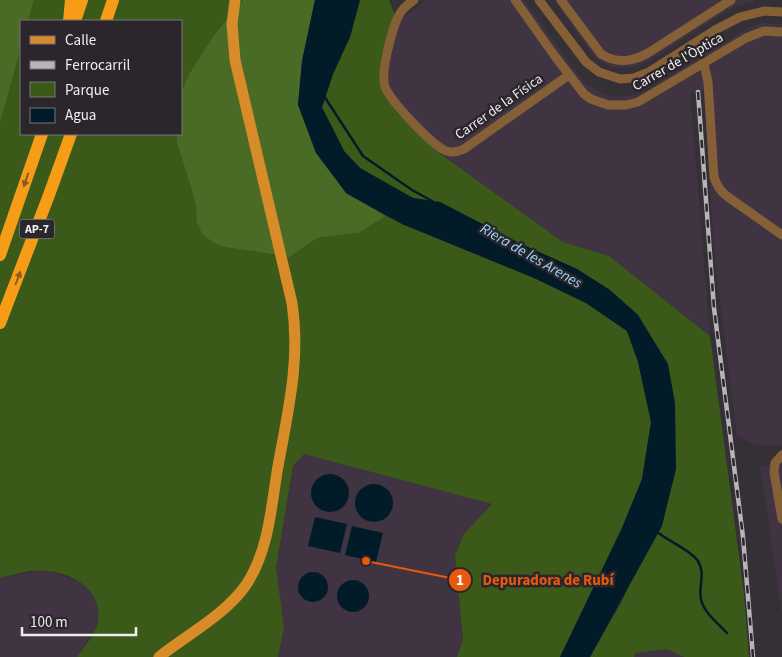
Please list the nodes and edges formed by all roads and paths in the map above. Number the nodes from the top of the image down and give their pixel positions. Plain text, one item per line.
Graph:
1 (71, 0) edge
2 (82, 0) edge
3 (113, 0) edge
4 (235, 0) edge
5 (414, 0) edge
6 (515, 0) edge
7 (539, 0) edge
8 (561, 0) edge
9 (731, 0) edge
10 (782, 12) edge
11 (69, 20) edge
12 (75, 20) edge
13 (106, 20) edge
14 (782, 32) edge
15 (704, 64) junction
16 (569, 75) junction
17 (42, 135) edge
18 (70, 135) edge
19 (782, 235) edge
20 (0, 255) edge
21 (0, 323) edge
22 (780, 457) edge
23 (782, 519) edge
24 (159, 657) edge

1 - 11 highway
2 - 12 highway
3 - 13 highway
4 - 24 main road
5 - 16 street, Carrer de la Física
6 - 16 street, Carrer de l'Òptica
7 - 10 street
8 - 9 street
14 - 15 street, Carrer de l'Òptica
15 - 16 street, Carrer de l'Òptica
15 - 19 street
17 -> 20 highway, AP-7
21 -> 18 highway, AP-7
22 - 23 street

